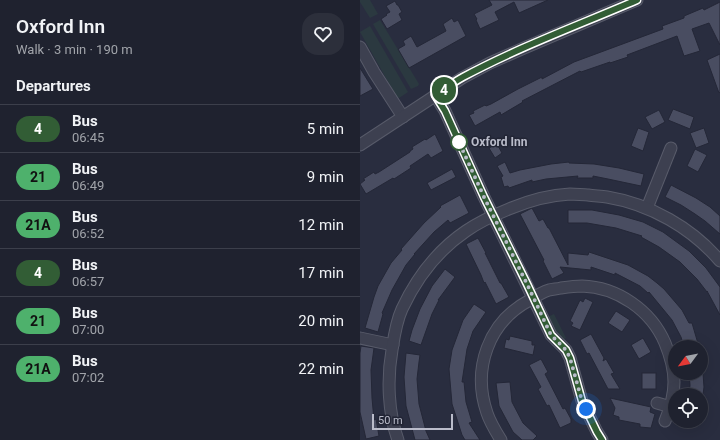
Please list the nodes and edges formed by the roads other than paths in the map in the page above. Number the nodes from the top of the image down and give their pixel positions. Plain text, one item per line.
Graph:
1 (637, 0) edge
2 (360, 47) edge
3 (435, 95) junction
4 (403, 117) junction
5 (360, 145) edge
6 (671, 148) dead end
7 (647, 208) junction
8 (494, 216) junction
9 (720, 261) edge
10 (534, 298) junction
11 (360, 338) edge
12 (393, 345) junction
13 (673, 388) edge
14 (657, 403) dead end
15 (668, 406) edge
16 (668, 414) edge
17 (665, 422) dead end
18 (398, 440) edge
19 (501, 440) edge
20 (602, 440) edge

1 - 3 street
2 - 4 street
3 - 4 street
3 - 8 street
4 - 5 street
6 - 7 street
7 - 8 street
7 - 9 street
8 - 10 street
8 - 12 street
10 - 13 street
10 - 19 street
10 - 20 street
11 - 12 street
12 - 18 street
14 - 15 street
16 - 17 street

